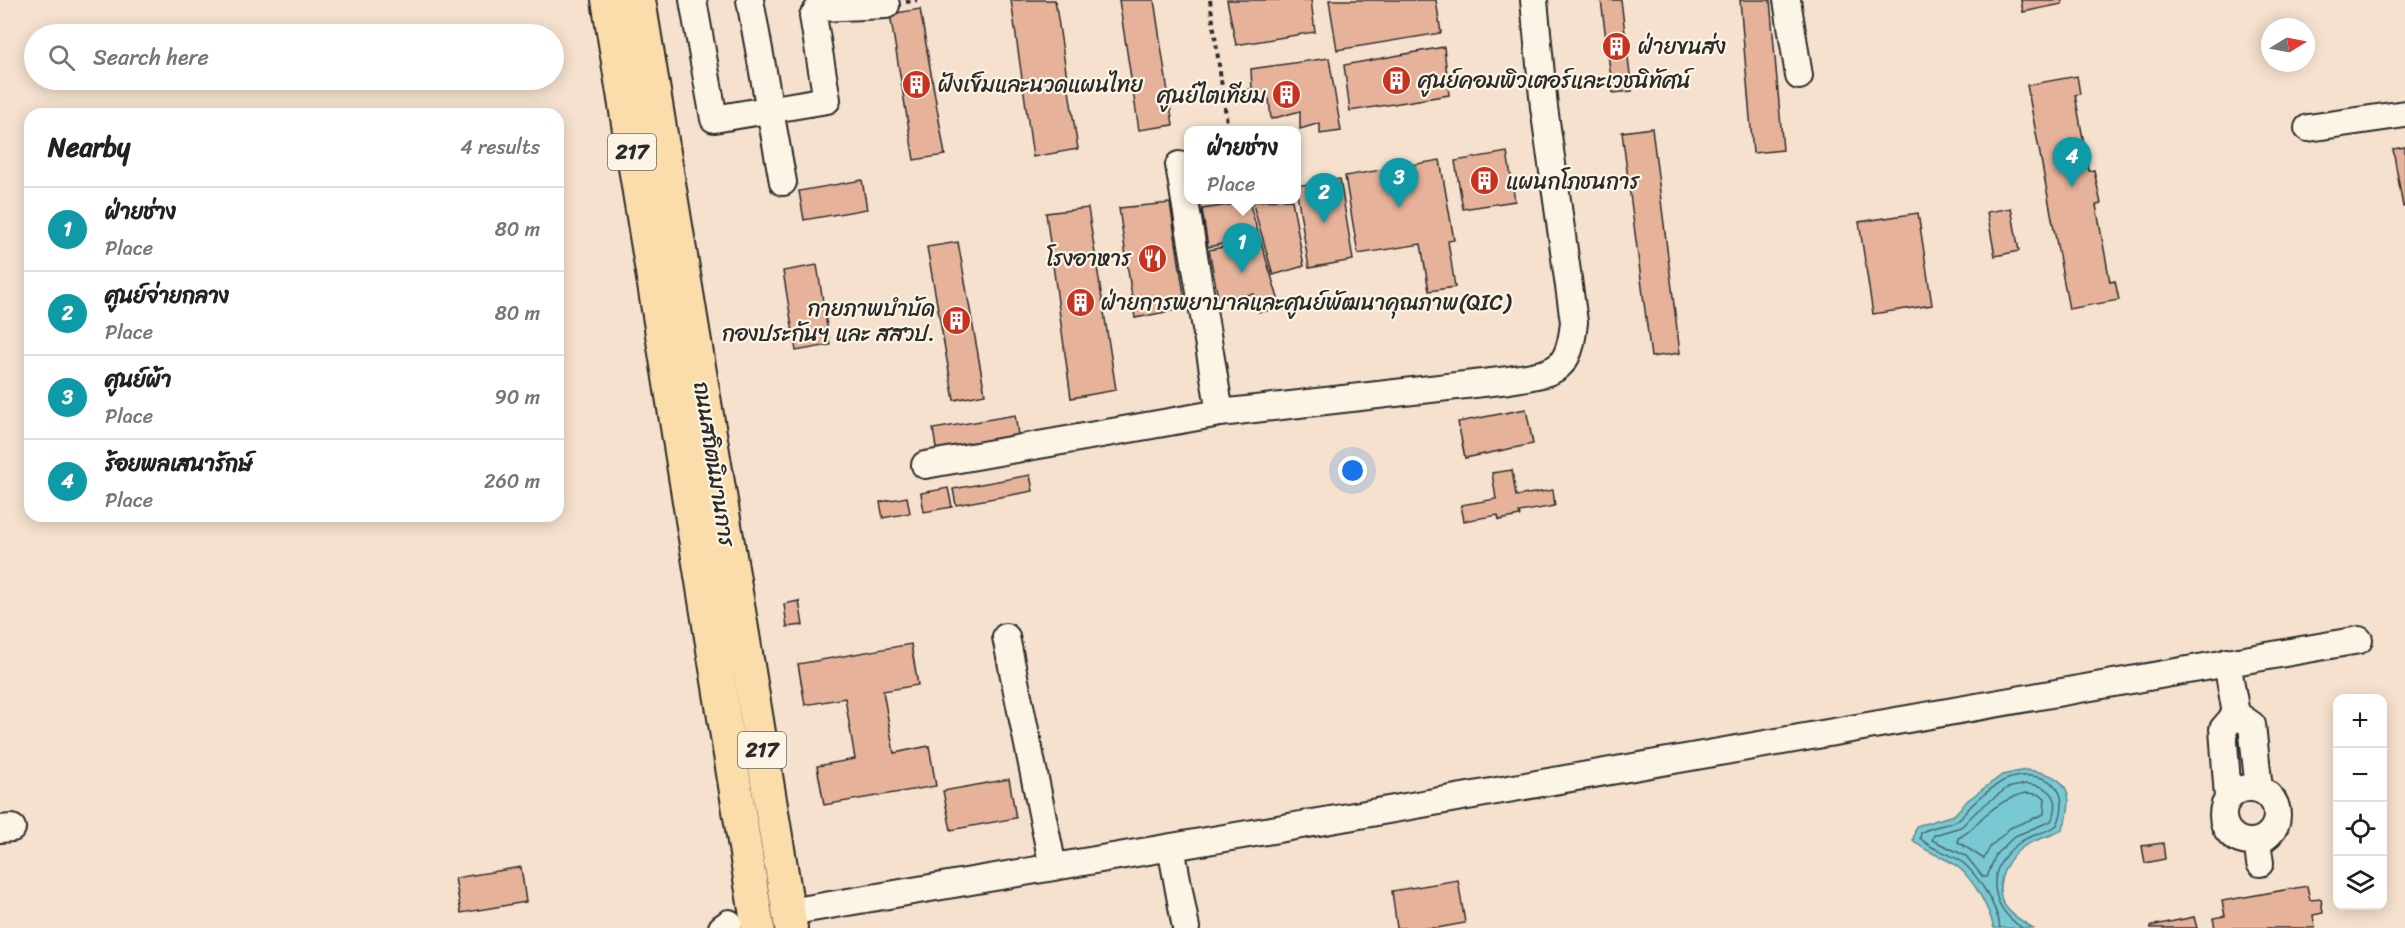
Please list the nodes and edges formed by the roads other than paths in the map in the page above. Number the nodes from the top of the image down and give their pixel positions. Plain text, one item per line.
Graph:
1 (608, 0) edge
2 (639, 0) edge
3 (693, 0) edge
4 (750, 0) edge
5 (1534, 0) edge
6 (1787, 0) edge
7 (886, 5) dead end
8 (1799, 76) dead end
9 (770, 110) junction
10 (2405, 114) edge
11 (2308, 128) dead end
12 (1179, 165) dead end
13 (783, 182) dead end
14 (1184, 195) edge
15 (1185, 204) edge
16 (1220, 413) junction
17 (925, 465) dead end
18 (1006, 637) dead end
19 (2359, 640) dead end
20 (2227, 662) junction
21 (2236, 714) junction
22 (2259, 789) junction
23 (2228, 797) junction
24 (1171, 847) junction
25 (1053, 867) junction
26 (790, 920) edge
27 (741, 924) edge
28 (1186, 928) edge

1 - 27 main road, ถนนสถิตนิมานการ / 217
2 - 26 main road, ถนนสถิตนิมานการ / 217
3 - 9 lane
4 - 9 lane
5 - 16 lane
6 - 8 lane
7 - 9 lane
9 - 13 lane
10 - 11 lane
12 - 14 lane
15 - 16 lane
16 - 17 lane
18 - 25 lane
19 - 20 lane
20 - 21 lane
20 - 24 lane
21 - 22 lane
21 - 23 lane
22 - 23 lane
22 - 23 lane
24 - 25 lane
24 - 28 lane
25 - 26 lane
26 - 27 main road

